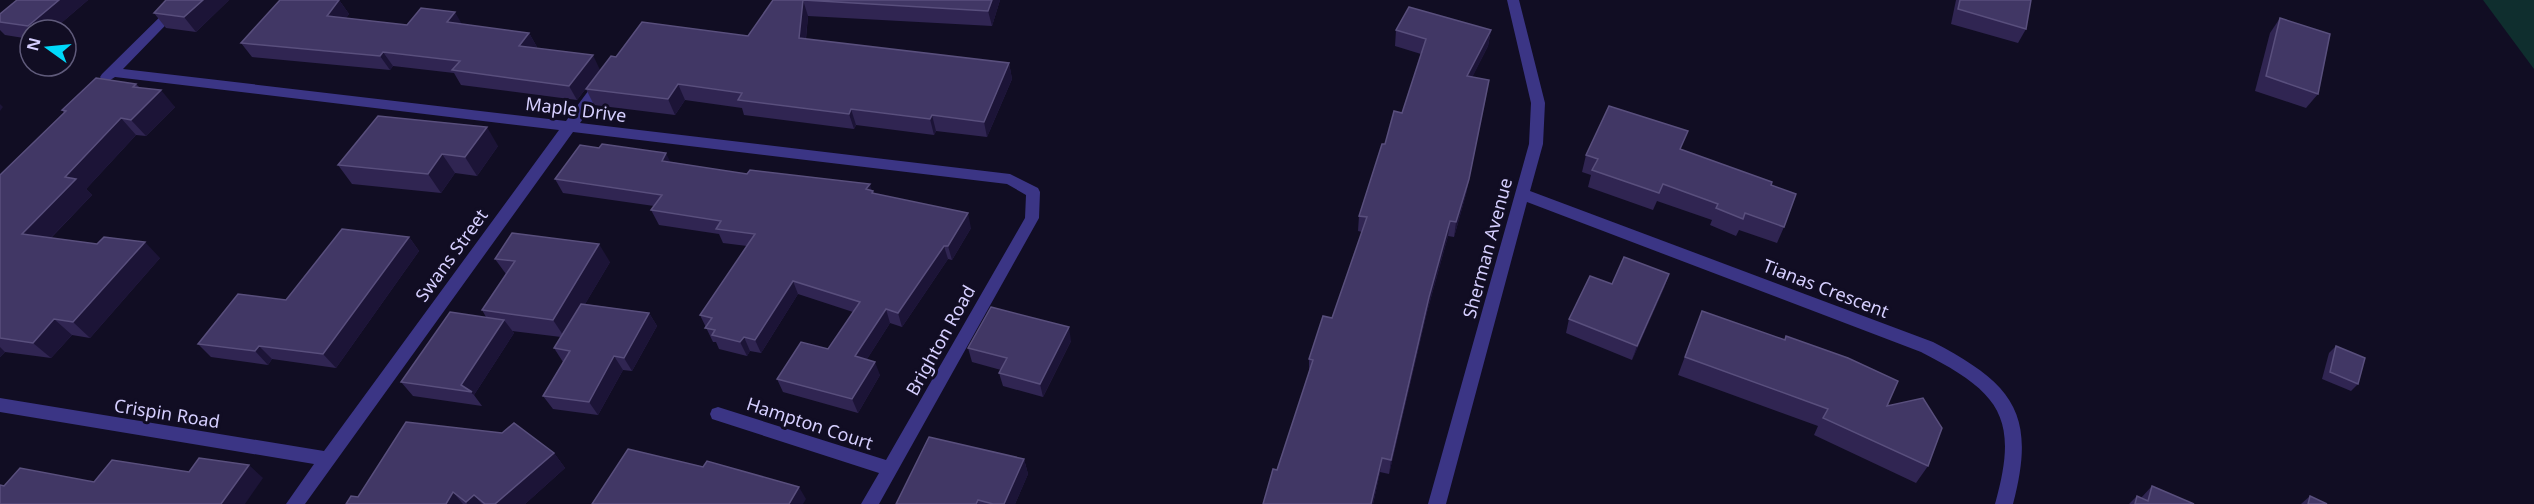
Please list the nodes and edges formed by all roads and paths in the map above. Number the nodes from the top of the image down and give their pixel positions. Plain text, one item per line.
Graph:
1 (184, 0) edge
2 (1513, 0) edge
3 (611, 69) edge
4 (112, 72) junction
5 (95, 88) edge
6 (568, 126) junction
7 (1033, 192) joint
8 (1522, 194) junction
9 (0, 405) edge
10 (718, 414) dead end
11 (327, 459) junction
12 (890, 469) junction
13 (295, 504) edge
14 (870, 504) edge
15 (1437, 504) edge
16 (2004, 504) edge

1 - 4 street
2 - 8 street, Sherman Avenue
3 - 6 street, Swans Street
4 - 5 street
4 - 6 street, Maple Drive
6 - 7 street, Maple Drive
6 - 11 street, Swans Street
7 - 12 street, Brighton Road
8 - 15 street, Sherman Avenue
8 - 16 street, Tianas Crescent
9 - 11 street, Crispin Road
10 - 12 street, Hampton Court
11 - 13 street, Swans Street
12 - 14 street, Brighton Road

